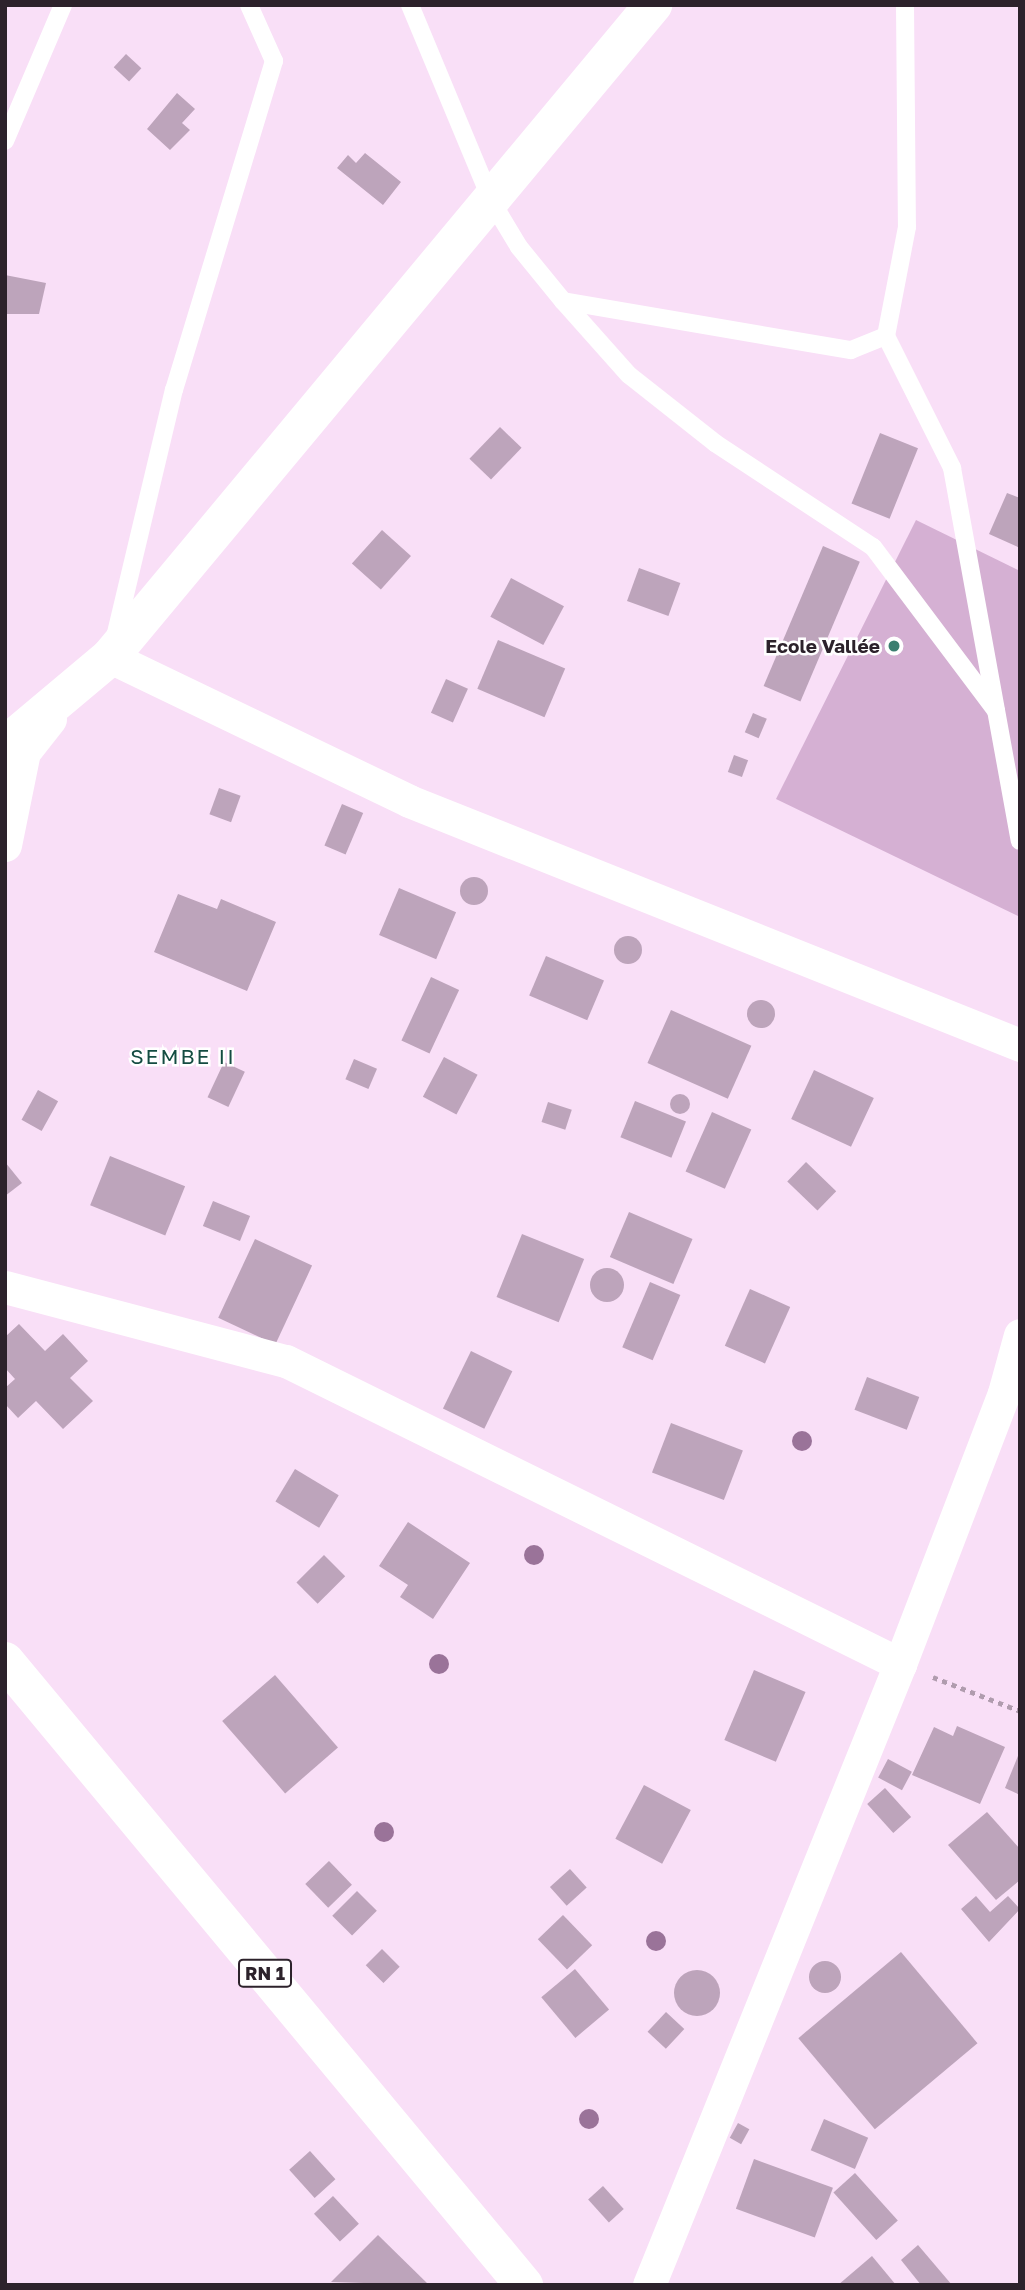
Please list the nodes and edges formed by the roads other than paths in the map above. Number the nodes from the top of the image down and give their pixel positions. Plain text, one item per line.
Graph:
1 (63, 5) edge
2 (410, 5) edge
3 (653, 5) edge
4 (905, 5) edge
5 (252, 6) edge
6 (5, 141) edge
7 (492, 202) junction
8 (564, 302) junction
9 (886, 336) junction
10 (110, 657) junction
11 (69, 696) junction
12 (996, 711) junction
13 (5, 745) edge
14 (1020, 841) edge
15 (5, 845) edge
16 (1020, 1045) edge
17 (5, 1287) edge
18 (1020, 1335) edge
19 (5, 1661) edge
20 (900, 1664) junction
21 (524, 2285) edge
22 (649, 2285) edge

1 - 6 lane
2 - 7 lane
3 - 7 main road
4 - 9 lane
5 - 10 lane
7 - 8 lane
7 - 10 main road
8 - 9 lane
8 - 12 lane
9 - 12 lane
10 - 11 main road
10 - 16 street
11 - 13 main road
11 - 15 street
12 - 14 lane
17 - 20 street
18 - 20 street
19 - 21 main road, RN 1
20 - 22 street

